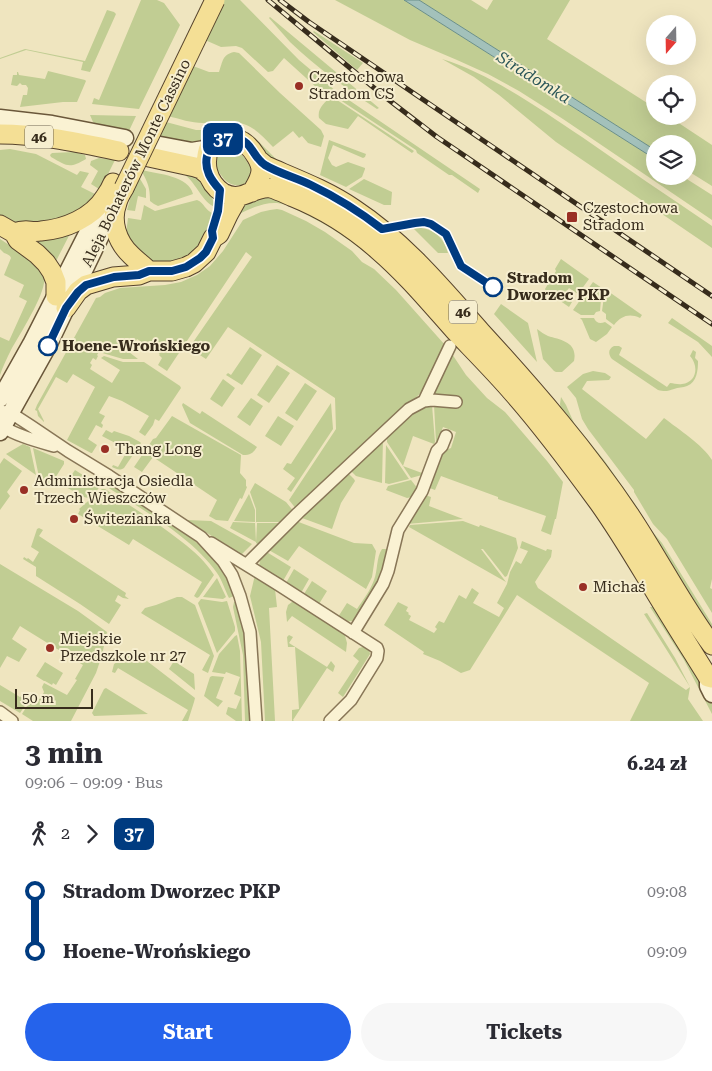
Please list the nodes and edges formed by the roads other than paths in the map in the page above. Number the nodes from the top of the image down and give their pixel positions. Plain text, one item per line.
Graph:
1 (202, 0) edge
2 (214, 0) edge
3 (0, 118) edge
4 (0, 134) edge
5 (77, 135) junction
6 (122, 144) dead end
7 (210, 145) junction
8 (152, 150) joint
9 (260, 161) junction
10 (208, 175) junction
11 (220, 190) junction
12 (114, 194) junction
13 (245, 194) junction
14 (7, 229) edge
15 (213, 238) junction
16 (149, 271) junction
17 (61, 302) junction
18 (450, 346) dead end
19 (0, 399) edge
20 (424, 401) junction
21 (456, 402) dead end
22 (3, 421) edge
23 (446, 436) dead end
24 (201, 537) junction
25 (246, 564) junction
26 (353, 633) junction
27 (712, 645) edge
28 (711, 683) edge
29 (0, 712) edge
30 (12, 721) edge
31 (256, 721) edge
32 (330, 721) edge

1 - 12 main road, Aleja Bohaterów Monte Cassino
2 - 12 main road, Aleja Bohaterów Monte Cassino, bridge
3 - 5 street
4 - 5 main road, 46
5 - 6 main road, 46
7 - 8 street
7 - 9 main road, 46
7 - 10 main road
8 - 10 main road
9 - 13 main road
9 - 27 main road, 46
10 - 11 main road
11 - 13 main road, 46
11 - 15 main road
12 - 14 main road
12 - 16 main road
12 - 17 street, Aleja Bohaterów Monte Cassino
13 - 15 main road
13 - 28 main road, 46
14 - 17 main road
15 - 16 main road
16 - 17 main road
17 - 19 street, Aleja Bohaterów Monte Cassino
17 - 22 street, Aleja Bohaterów Monte Cassino
18 - 20 street
20 - 21 street
20 - 25 street
22 - 24 street
23 - 26 street
24 - 25 street
24 - 31 street
25 - 26 street
26 - 32 street
29 - 30 street

